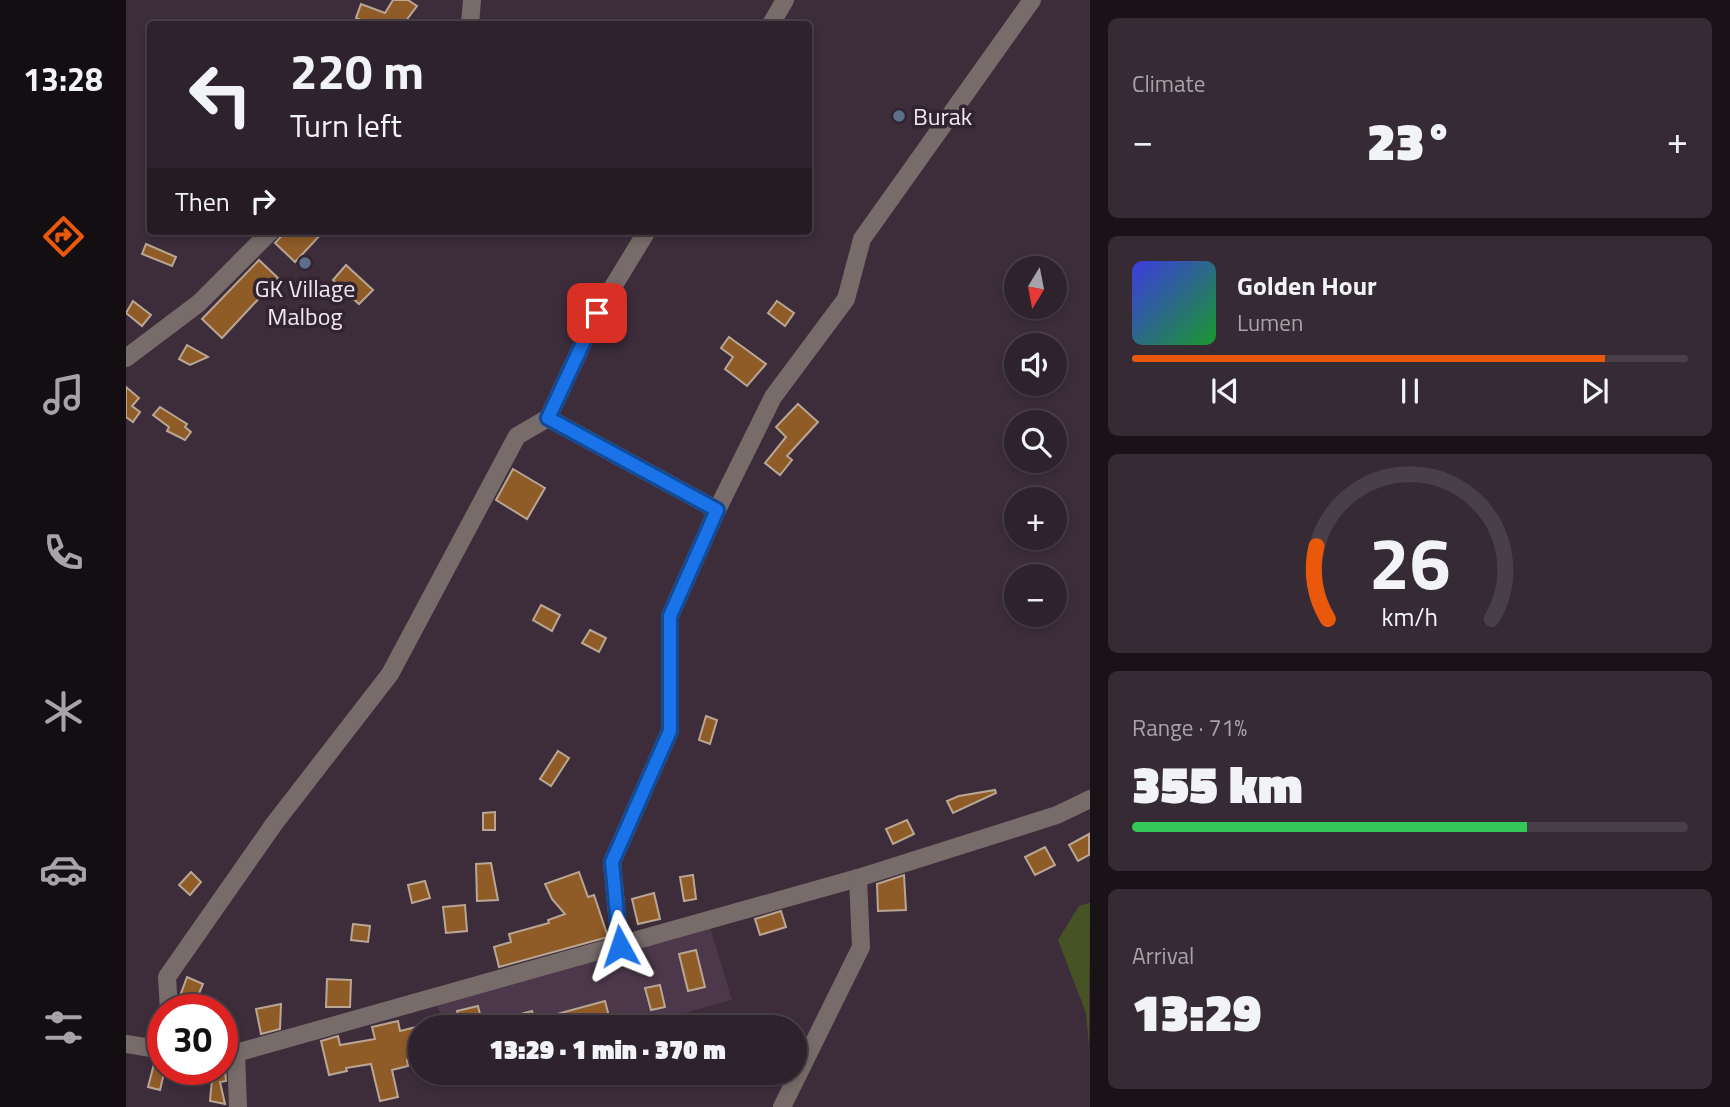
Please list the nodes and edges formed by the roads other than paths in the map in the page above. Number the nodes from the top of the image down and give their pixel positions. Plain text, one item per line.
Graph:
1 (472, 0) edge
2 (785, 0) edge
3 (1032, 0) edge
4 (470, 21) edge
5 (773, 21) edge
6 (267, 235) edge
7 (645, 235) edge
8 (126, 358) edge
9 (548, 418) junction
10 (717, 510) junction
11 (1090, 799) edge
12 (858, 878) junction
13 (620, 946) junction
14 (168, 994) edge
15 (126, 1044) edge
16 (147, 1047) edge
17 (238, 1051) edge
18 (234, 1085) edge
19 (238, 1107) edge
20 (782, 1107) edge

1 - 4 street
2 - 5 street
3 - 10 street
6 - 8 street
7 - 9 street
9 - 10 street
9 - 14 street
10 - 13 street
11 - 12 street
12 - 13 street
12 - 20 street
13 - 17 street
15 - 16 street
18 - 19 street

